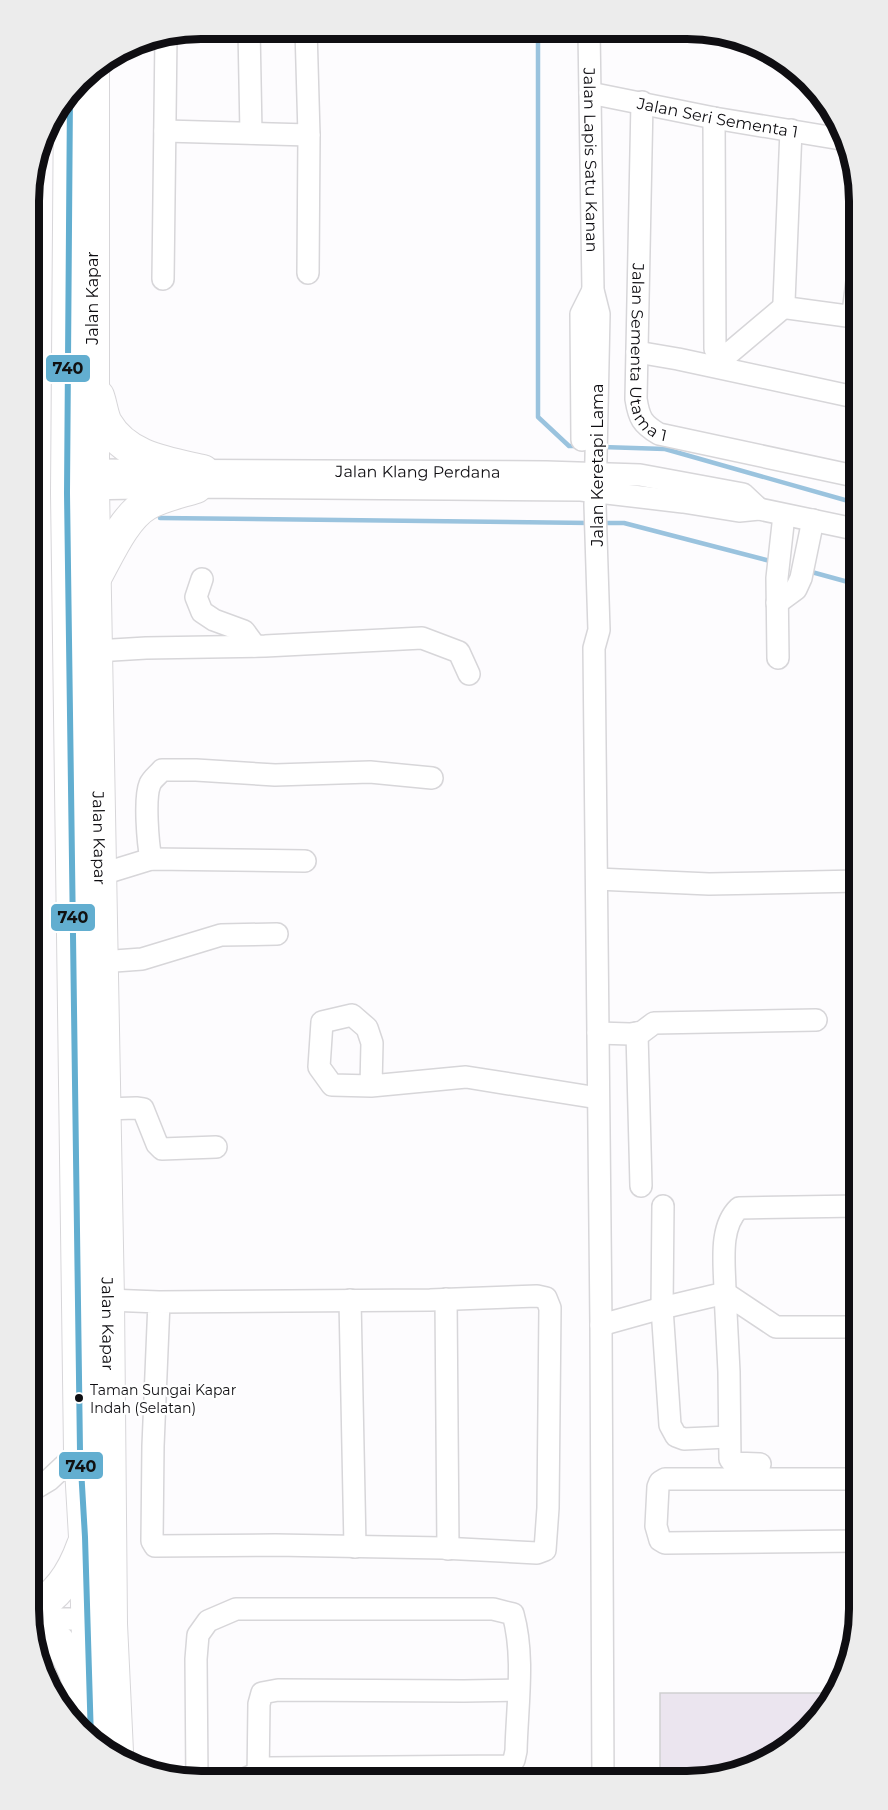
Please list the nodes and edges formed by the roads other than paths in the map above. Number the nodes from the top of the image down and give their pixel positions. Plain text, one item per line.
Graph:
1 (249, 39) edge
2 (306, 39) edge
3 (589, 39) edge
4 (166, 43) edge
5 (105, 70) edge
6 (93, 80) edge
7 (590, 93) junction
8 (642, 102) junction
9 (70, 105) edge
10 (714, 118) junction
11 (93, 122) junction
12 (791, 130) junction
13 (165, 131) junction
14 (251, 133) junction
15 (309, 135) junction
16 (836, 138) edge
17 (308, 273) dead end
18 (163, 279) dead end
19 (593, 290) joint
20 (785, 306) junction
21 (849, 322) edge
22 (637, 352) junction
23 (718, 362) junction
24 (92, 375) junction
25 (849, 395) edge
26 (849, 475) edge
27 (80, 479) junction
28 (200, 479) junction
29 (588, 482) junction
30 (784, 515) junction
31 (813, 520) junction
32 (849, 528) edge
33 (95, 578) junction
34 (202, 579) dead end
35 (777, 603) junction
36 (255, 646) junction
37 (96, 651) junction
38 (778, 658) dead end
39 (469, 674) dead end
40 (432, 778) dead end
41 (152, 859) junction
42 (305, 861) dead end
43 (99, 875) junction
44 (597, 879) junction
45 (849, 881) edge
46 (278, 934) dead end
47 (101, 962) junction
48 (816, 1020) dead end
49 (598, 1033) junction
50 (637, 1033) junction
51 (370, 1086) dead end
52 (598, 1098) junction
53 (104, 1110) junction
54 (216, 1147) dead end
55 (641, 1186) dead end
56 (663, 1206) dead end
57 (849, 1206) edge
58 (725, 1293) junction
59 (446, 1299) junction
60 (108, 1300) junction
61 (350, 1300) junction
62 (159, 1302) junction
63 (662, 1308) junction
64 (601, 1325) junction
65 (849, 1327) edge
66 (729, 1437) junction
67 (80, 1451) junction
68 (849, 1466) edge
69 (109, 1468) junction
70 (849, 1479) edge
71 (39, 1486) edge
72 (85, 1537) junction
73 (849, 1541) edge
74 (355, 1546) junction
75 (448, 1549) junction
76 (39, 1606) edge
77 (39, 1619) edge
78 (88, 1619) junction
79 (40, 1624) edge
80 (518, 1690) junction
81 (104, 1733) edge
82 (197, 1771) edge
83 (254, 1771) edge
84 (264, 1771) edge
85 (603, 1771) edge

1 - 14 street
2 - 15 street
3 - 7 street, Jalan Lapis Satu Kanan
4 - 13 street
5 - 11 street
6 - 11 highway, Jalan Kapar
7 - 8 street, Jalan Seri Sementa 1
7 - 19 street, Jalan Lapis Satu Kanan
8 - 10 street, Jalan Seri Sementa 1
8 - 22 street, Jalan Sementa Utama 1
9 - 27 highway, Jalan Kapar
10 - 12 street, Jalan Seri Sementa 1
10 - 23 street
11 - 24 highway, Jalan Kapar
12 - 16 street, Jalan Seri Sementa 1
12 - 20 street
13 - 14 street
13 - 18 street
14 - 15 street
15 - 17 street
19 - 29 street, Jalan Keretapi Lama
20 - 21 street
20 - 23 street
22 - 23 street
22 - 26 street, Jalan Sementa Utama 1
23 - 25 street
24 - 27 highway, Jalan Kapar
24 - 28 highway
27 - 28 street, Jalan Klang Perdana
27 - 33 highway, Jalan Kapar
27 - 67 highway, Jalan Kapar
28 - 29 street, Jalan Klang Perdana
28 - 33 highway
29 - 30 street, Jalan Klang Perdana
29 - 44 street, Jalan Keretapi Lama
30 - 31 street, Jalan Klang Perdana
30 - 35 street
31 - 32 street, Jalan Klang Perdana
31 - 35 street
33 - 37 highway, Jalan Kapar
34 - 36 street
35 - 38 street
36 - 37 street
36 - 39 street
37 - 43 highway, Jalan Kapar
40 - 41 street
41 - 42 street
41 - 43 street
43 - 47 highway, Jalan Kapar
44 - 45 street
44 - 49 street, Jalan Keretapi Lama
46 - 47 street
47 - 53 highway, Jalan Kapar
48 - 50 street
49 - 50 street
49 - 52 street, Jalan Keretapi Lama
50 - 55 street
51 - 52 street
52 - 64 street, Jalan Keretapi Lama
53 - 54 street
53 - 60 highway, Jalan Kapar
56 - 63 street
57 - 58 street
58 - 63 street
58 - 65 street
58 - 66 street
59 - 61 street
59 - 75 street
59 - 75 street
60 - 62 street
60 - 69 highway, Jalan Kapar
61 - 62 street
61 - 74 street
62 - 74 street
63 - 64 street
63 - 66 street
64 - 85 street, Jalan Keretapi Lama
66 - 68 street
67 - 71 street
67 - 72 highway, Jalan Kapar
69 - 78 street
69 - 81 highway, Jalan Kapar
70 - 73 street
72 - 76 highway
72 - 78 highway, Jalan Kapar
74 - 75 street
77 - 78 street
78 - 81 highway, Jalan Kapar
79 - 81 highway
80 - 82 street
80 - 83 street
80 - 84 street

